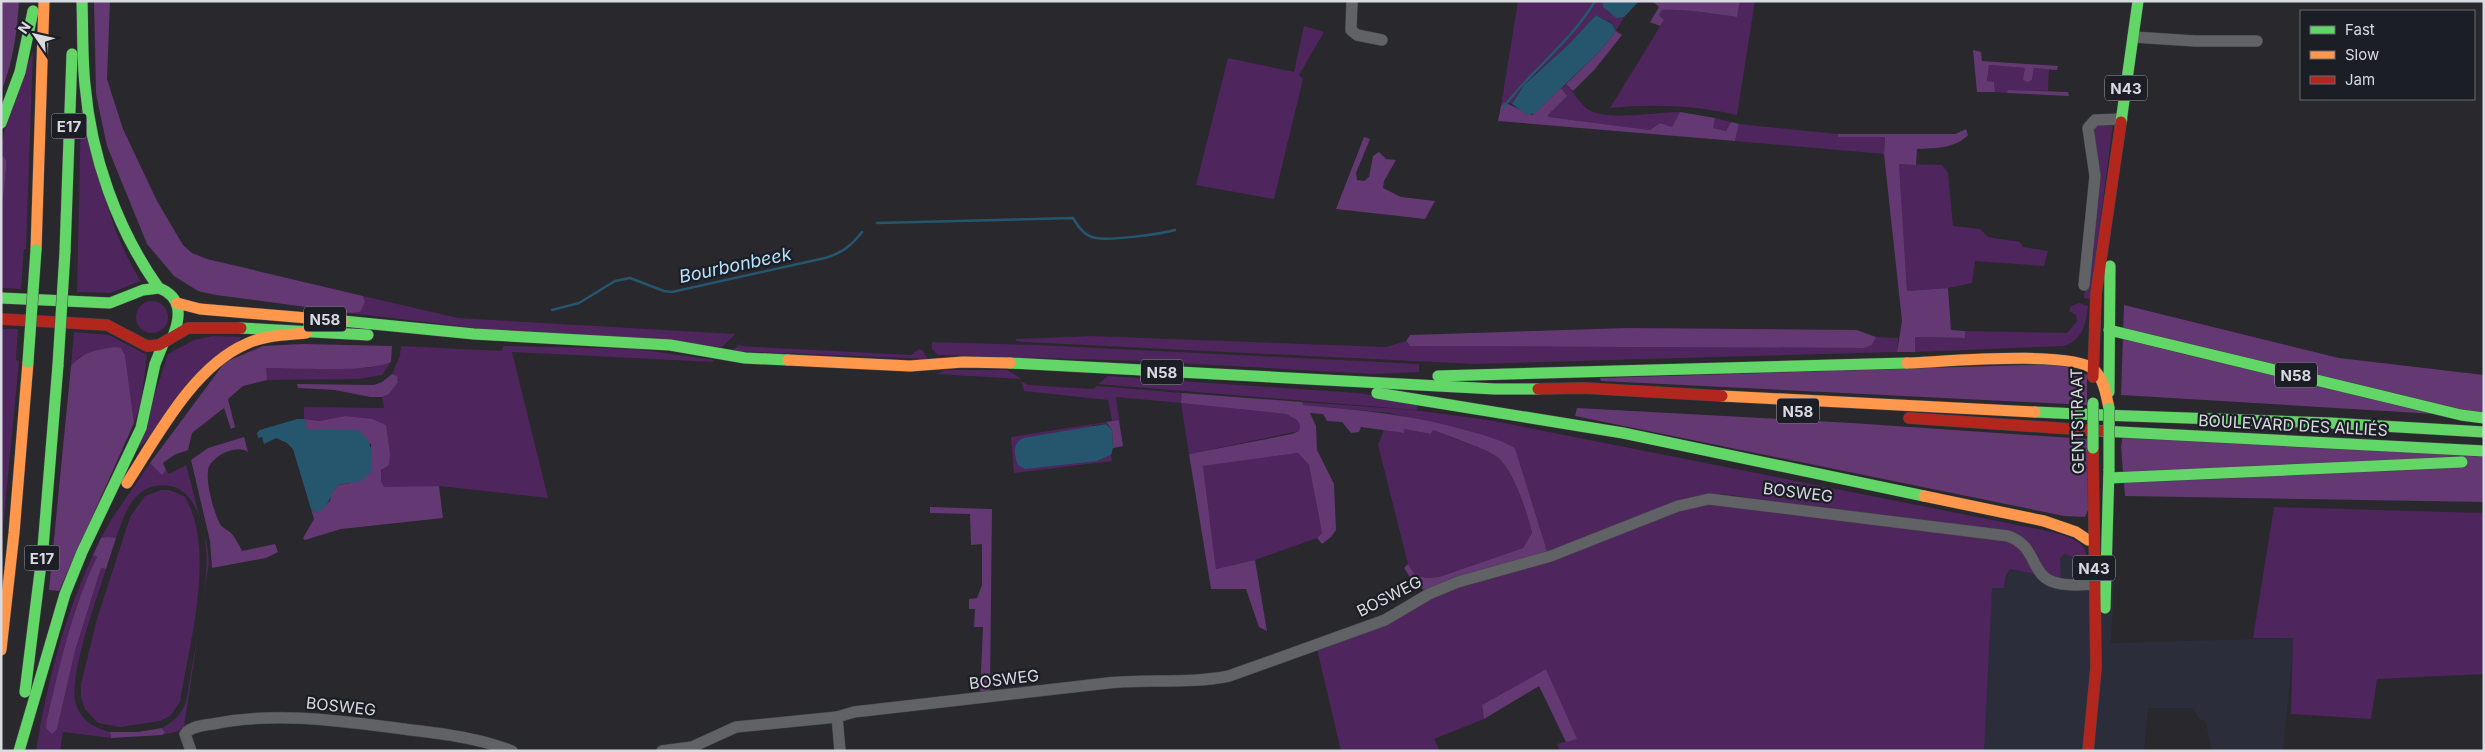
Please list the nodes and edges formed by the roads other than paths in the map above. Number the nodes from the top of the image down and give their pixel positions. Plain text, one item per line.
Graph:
1 (34, 1) edge
2 (44, 1) edge
3 (74, 1) edge
4 (82, 1) edge
5 (1352, 1) edge
6 (2138, 1) edge
7 (2133, 37) junction
8 (1382, 40) dead end
9 (2257, 41) dead end
10 (2122, 119) junction
11 (1, 122) edge
12 (2114, 176) junction
13 (2084, 285) dead end
14 (158, 287) junction
15 (1, 298) edge
16 (177, 303) junction
17 (1, 319) edge
18 (2109, 330) junction
19 (306, 333) junction
20 (474, 334) junction
21 (173, 336) junction
22 (2088, 339) junction
23 (163, 344) junction
24 (2074, 351) dead end
25 (2056, 359) junction
26 (2099, 376) junction
27 (1308, 380) junction
28 (1495, 389) junction
29 (2105, 412) junction
30 (1856, 415) dead end
31 (1893, 417) dead end
32 (2484, 418) edge
33 (2484, 432) edge
34 (2484, 451) edge
35 (2484, 462) edge
36 (2103, 471) junction
37 (2108, 504) junction
38 (2044, 521) junction
39 (2094, 521) junction
40 (92, 535) junction
41 (2093, 540) junction
42 (2094, 584) junction
43 (2106, 584) junction
44 (1, 650) edge
45 (2096, 668) junction
46 (837, 717) junction
47 (2091, 737) junction
48 (18, 751) edge
49 (191, 751) edge
50 (512, 751) edge
51 (662, 751) edge
52 (840, 751) edge
53 (2088, 751) edge
54 (2093, 751) edge

1 - 11 main road
2 - 44 main road, E17, bridge
3 - 48 main road, E17, bridge
4 - 14 main road
5 - 8 street
6 - 7 main road, N43
7 - 9 street
7 - 10 main road, N43
10 - 12 main road, N43
10 - 13 street
12 - 18 main road, N43
12 - 22 main road, GENTSTRAAT / N43
14 - 15 main road
14 - 16 main road, N58
16 - 20 main road, N58
16 - 21 main road
17 - 23 main road
18 - 22 main road
18 - 26 main road, N43
18 - 32 main road, N58
19 - 20 main road, N58
19 - 21 main road, N58
19 - 40 main road
20 - 27 main road, N58
21 - 23 main road, N58
22 - 26 main road, GENTSTRAAT / N43
23 - 40 main road
24 - 25 main road, N58
25 - 26 main road
25 - 27 main road, N58
26 - 29 main road, N43
26 - 36 main road, GENTSTRAAT / N43, bridge
27 - 28 main road, N58
27 - 38 main road, N58
28 - 29 main road, N58
28 - 30 main road, N58
29 - 33 main road, BOULEVARD DES ALLIÉS / N58
29 - 36 main road, N43, bridge
31 - 34 main road, BOULEVARD DES ALLIÉS
35 - 36 main road
36 - 37 main road, N43
36 - 39 main road, GENTSTRAAT / N43
37 - 39 main road
37 - 43 main road, N43
38 - 39 main road, N58
38 - 41 main road
39 - 41 main road, GENTSTRAAT / N43
40 - 48 main road
41 - 42 main road, GENTSTRAAT / N43
42 - 43 street, BOSWEG
42 - 45 main road, GENTSTRAAT / N43
42 - 46 street, BOSWEG
43 - 45 main road, N43
45 - 47 main road, N43
46 - 51 street, BOSWEG
46 - 52 street
47 - 53 main road, N43
47 - 54 main road, N43
49 - 50 street, BOSWEG

